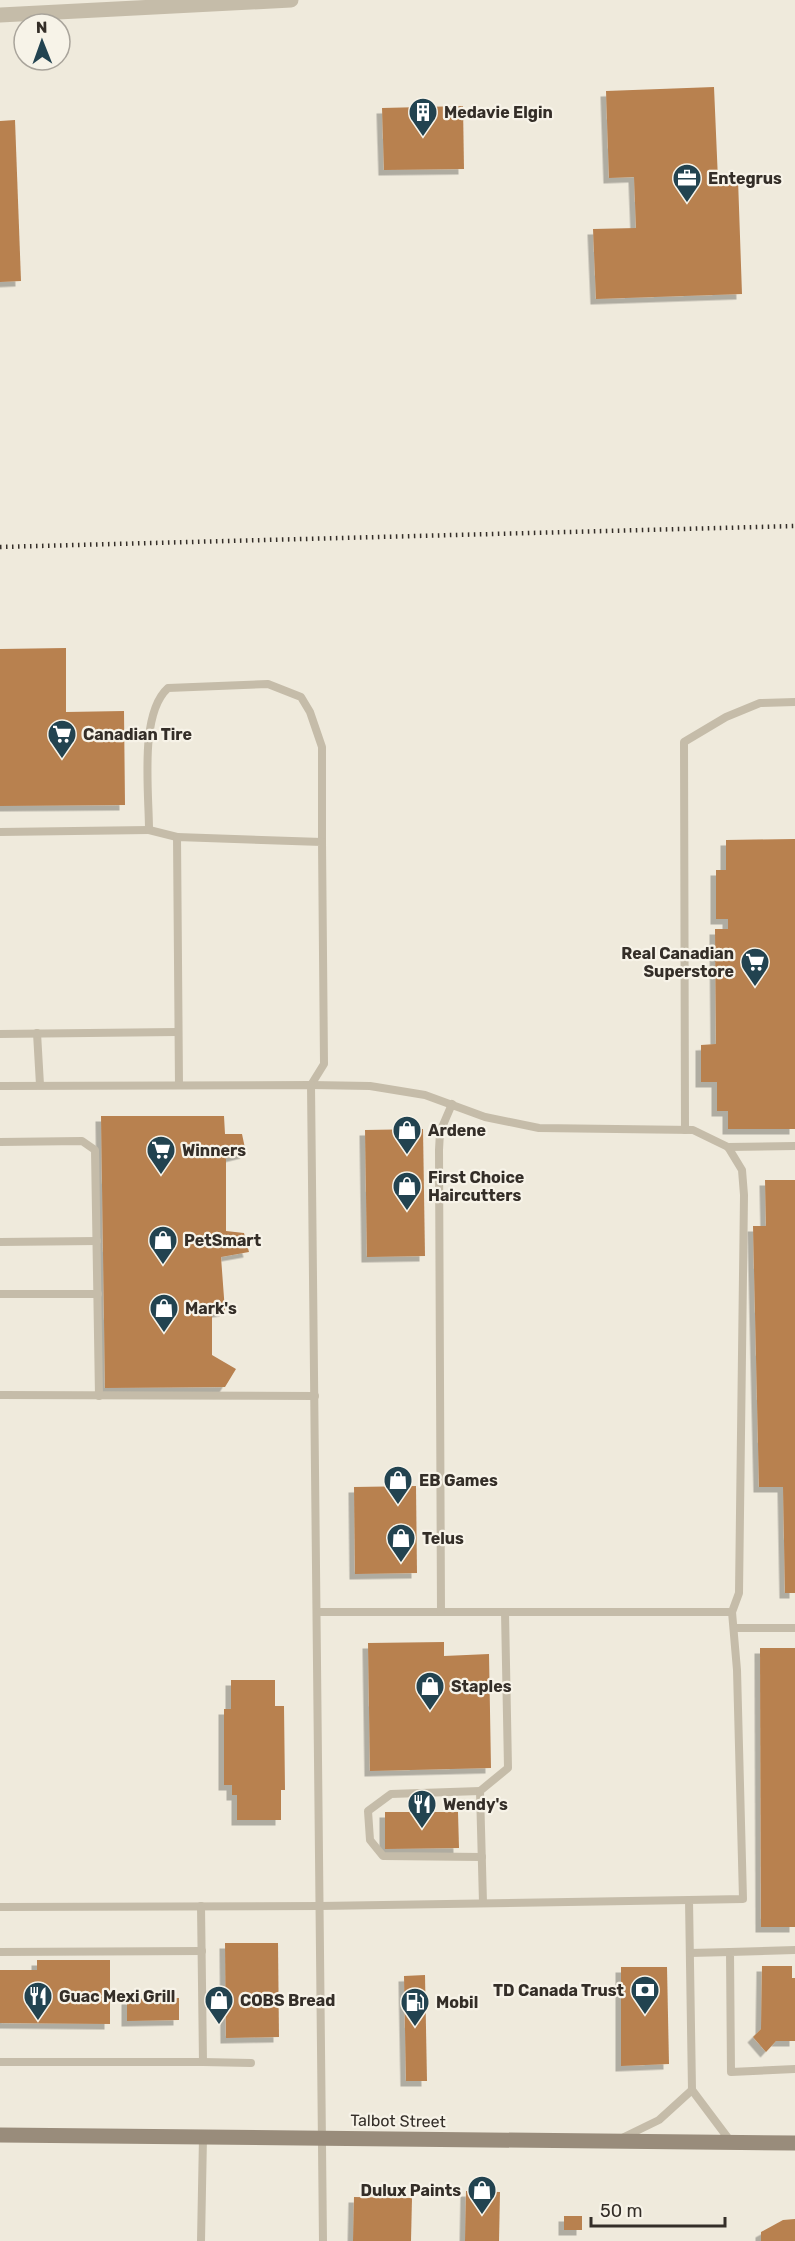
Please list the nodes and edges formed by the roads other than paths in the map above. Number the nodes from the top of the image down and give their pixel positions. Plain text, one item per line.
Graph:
1 (291, 0) edge
2 (0, 15) edge
3 (795, 702) edge
4 (149, 830) junction
5 (0, 832) edge
6 (177, 837) junction
7 (322, 842) junction
8 (177, 1032) junction
9 (37, 1033) junction
10 (0, 1034) edge
11 (179, 1085) junction
12 (312, 1085) junction
13 (0, 1086) edge
14 (40, 1086) junction
15 (452, 1104) junction
16 (685, 1130) junction
17 (0, 1142) edge
18 (795, 1146) edge
19 (729, 1147) junction
20 (97, 1241) junction
21 (0, 1242) edge
22 (0, 1294) edge
23 (98, 1294) junction
24 (0, 1395) edge
25 (99, 1396) junction
26 (315, 1396) junction
27 (317, 1612) junction
28 (441, 1612) junction
29 (505, 1612) junction
30 (732, 1612) junction
31 (734, 1628) junction
32 (795, 1628) edge
33 (480, 1791) junction
34 (482, 1857) junction
35 (689, 1900) junction
36 (483, 1903) junction
37 (201, 1906) junction
38 (320, 1906) junction
39 (0, 1907) edge
40 (795, 1950) edge
41 (202, 1951) junction
42 (0, 1952) edge
43 (730, 1952) junction
44 (690, 1953) junction
45 (0, 2062) edge
46 (203, 2062) junction
47 (251, 2063) dead end
48 (795, 2069) edge
49 (692, 2090) junction
50 (0, 2135) edge
51 (203, 2137) junction
52 (322, 2138) junction
53 (614, 2141) junction
54 (731, 2142) junction
55 (795, 2143) edge
56 (201, 2241) edge
57 (323, 2241) edge

1 - 2 street
3 - 16 lane
4 - 5 lane
4 - 6 lane
4 - 7 lane
6 - 7 lane
6 - 8 lane
7 - 12 lane
8 - 9 lane
8 - 11 lane
9 - 10 lane
9 - 14 lane
11 - 12 lane
11 - 14 lane
12 - 15 lane
12 - 26 lane
13 - 14 lane
15 - 16 lane
15 - 28 lane
16 - 19 lane
17 - 20 lane
18 - 19 lane
19 - 30 lane
20 - 21 lane
20 - 23 lane
22 - 23 lane
23 - 25 lane
24 - 25 lane
25 - 26 lane
26 - 27 lane
27 - 28 lane
27 - 38 lane
28 - 29 lane
29 - 30 lane
29 - 33 lane
30 - 31 lane
31 - 32 lane
31 - 35 lane
33 - 34 lane
33 - 34 lane
34 - 36 lane
35 - 36 lane
35 - 44 lane
36 - 38 lane
37 - 38 lane
37 - 39 lane
37 - 41 lane
38 - 52 lane
40 - 43 lane
41 - 42 lane
41 - 46 lane
43 - 44 lane
43 - 48 lane
44 - 49 lane
45 - 46 lane
46 - 47 lane
49 - 53 lane
49 - 54 lane
50 - 51 main road, Talbot Street
51 - 52 main road, Talbot Street
51 - 56 lane
52 - 53 main road, Talbot Street
52 - 57 lane
53 - 54 main road, Talbot Street
54 - 55 main road, Talbot Street

